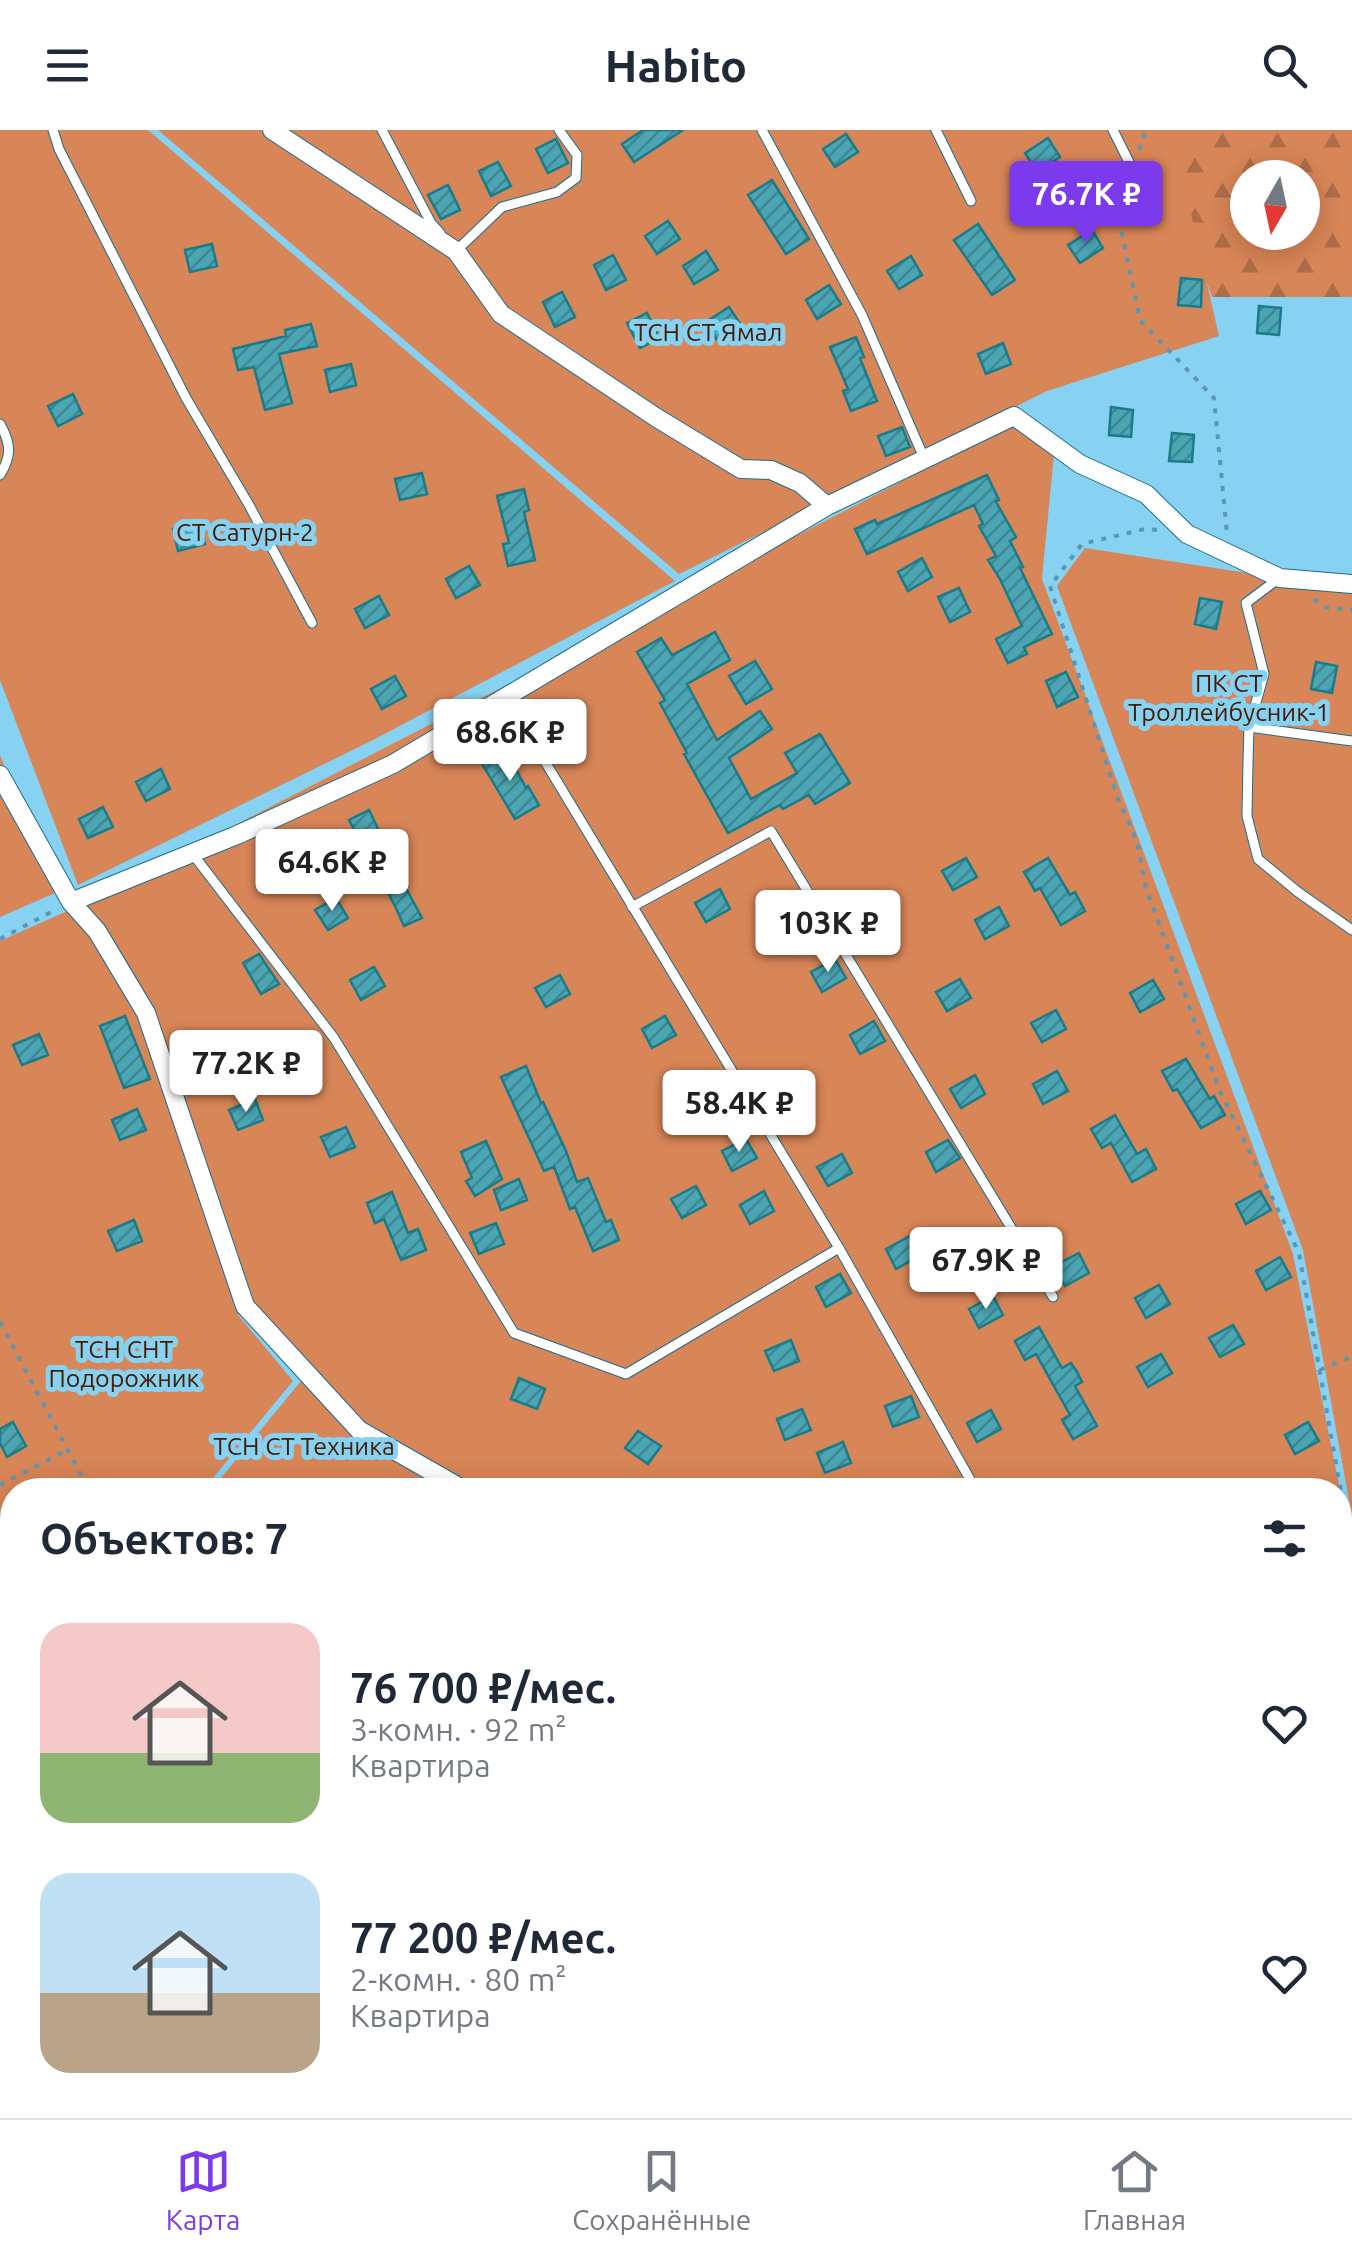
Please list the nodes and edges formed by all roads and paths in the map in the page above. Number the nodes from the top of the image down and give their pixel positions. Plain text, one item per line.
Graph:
1 (53, 130) edge
2 (272, 130) edge
3 (382, 130) edge
4 (558, 130) edge
5 (762, 130) edge
6 (936, 130) edge
7 (1114, 130) edge
8 (1146, 130) edge
9 (1132, 168) junction
10 (971, 201) dead end
11 (456, 251) junction
12 (0, 424) edge
13 (924, 458) junction
14 (0, 475) edge
15 (827, 506) junction
16 (1187, 534) junction
17 (1228, 554) junction
18 (1280, 578) junction
19 (1352, 584) edge
20 (312, 623) dead end
21 (506, 697) junction
22 (1249, 727) junction
23 (1352, 741) edge
24 (0, 775) edge
25 (192, 853) junction
26 (71, 902) junction
27 (632, 907) junction
28 (1352, 930) edge
29 (0, 938) edge
30 (839, 1248) junction
31 (1052, 1297) dead end
32 (0, 1322) edge
33 (1352, 1356) edge
34 (1320, 1370) junction
35 (67, 1450) junction
36 (12, 1478) edge
37 (82, 1478) edge
38 (443, 1478) edge
39 (969, 1478) edge
40 (1339, 1478) edge

1 - 20 lane
2 - 11 street
3 - 11 lane
4 - 11 lane
5 - 13 lane
6 - 10 lane
7 - 9 lane
8 - 9 path
9 - 17 path
11 - 15 street
12 - 14 lane
13 - 15 street
13 - 16 street
15 - 21 street
16 - 17 street
16 - 34 path
17 - 18 street
18 - 19 street
18 - 22 lane
21 - 25 street
21 - 27 lane
22 - 23 lane
22 - 28 lane
24 - 26 street
25 - 26 street
25 - 30 lane
26 - 29 path
26 - 38 street
27 - 30 lane
27 - 31 lane
30 - 39 lane
32 - 35 path
33 - 34 path
34 - 40 path
35 - 36 path
35 - 37 path

